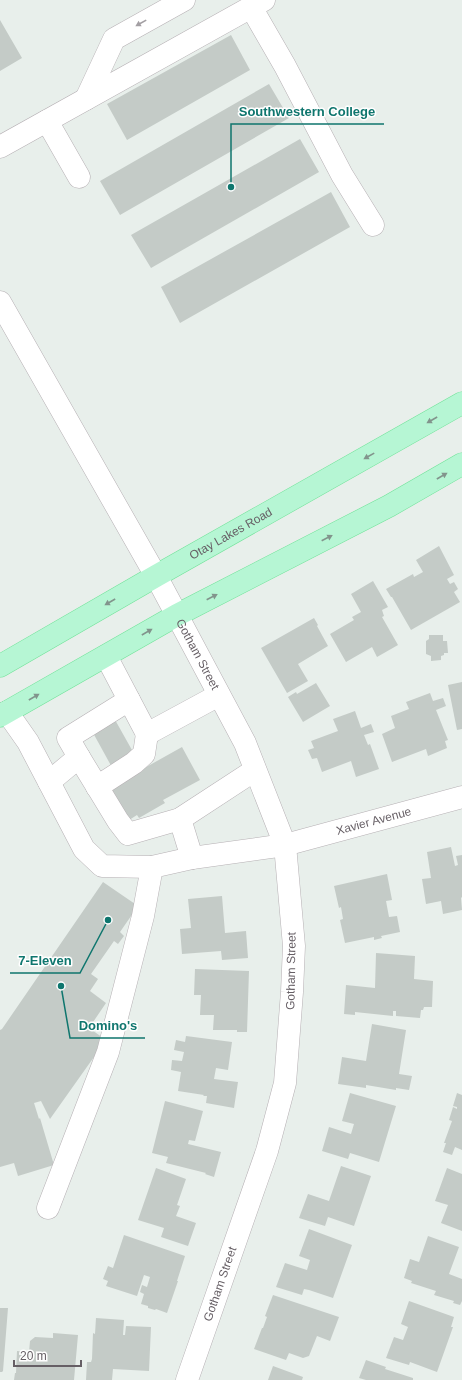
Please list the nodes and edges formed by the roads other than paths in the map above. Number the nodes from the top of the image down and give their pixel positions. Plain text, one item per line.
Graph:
1 (184, 0) edge
2 (258, 4) edge
3 (86, 99) junction
4 (47, 121) junction
5 (0, 147) edge
6 (79, 177) dead end
7 (373, 225) dead end
8 (0, 302) edge
9 (462, 403) edge
10 (462, 464) edge
11 (156, 576) junction
12 (177, 614) junction
13 (106, 656) junction
14 (0, 666) edge
15 (219, 695) junction
16 (129, 700) junction
17 (4, 714) edge
18 (147, 734) junction
19 (79, 757) junction
20 (256, 770) junction
21 (49, 782) junction
22 (97, 787) junction
23 (462, 797) edge
24 (180, 819) junction
25 (285, 845) junction
26 (192, 858) junction
27 (152, 867) junction
28 (48, 1208) dead end
29 (186, 1380) edge

1 -> 3 street
2 - 3 street
2 - 7 street
3 - 4 street
4 - 5 street
4 - 6 street
8 - 11 street, Gotham Street
9 -> 11 main road, Otay Lakes Road
12 -> 10 main road
11 - 12 street, Gotham Street
11 -> 14 main road, Otay Lakes Road
13 -> 12 main road
12 - 15 street, Gotham Street
13 - 16 street
17 -> 13 main road
15 - 18 street
15 - 20 street, Gotham Street
16 - 18 street
16 - 19 street
17 - 21 street, Xavier Avenue
18 - 22 street
19 - 21 street
19 - 22 street
20 - 24 street
20 - 25 street, Gotham Street
21 - 27 street, Xavier Avenue
22 - 24 street
23 - 25 street, Xavier Avenue
24 - 26 street
25 - 26 street, Xavier Avenue
25 - 29 street, Gotham Street
26 - 27 street, Xavier Avenue
27 - 28 street

